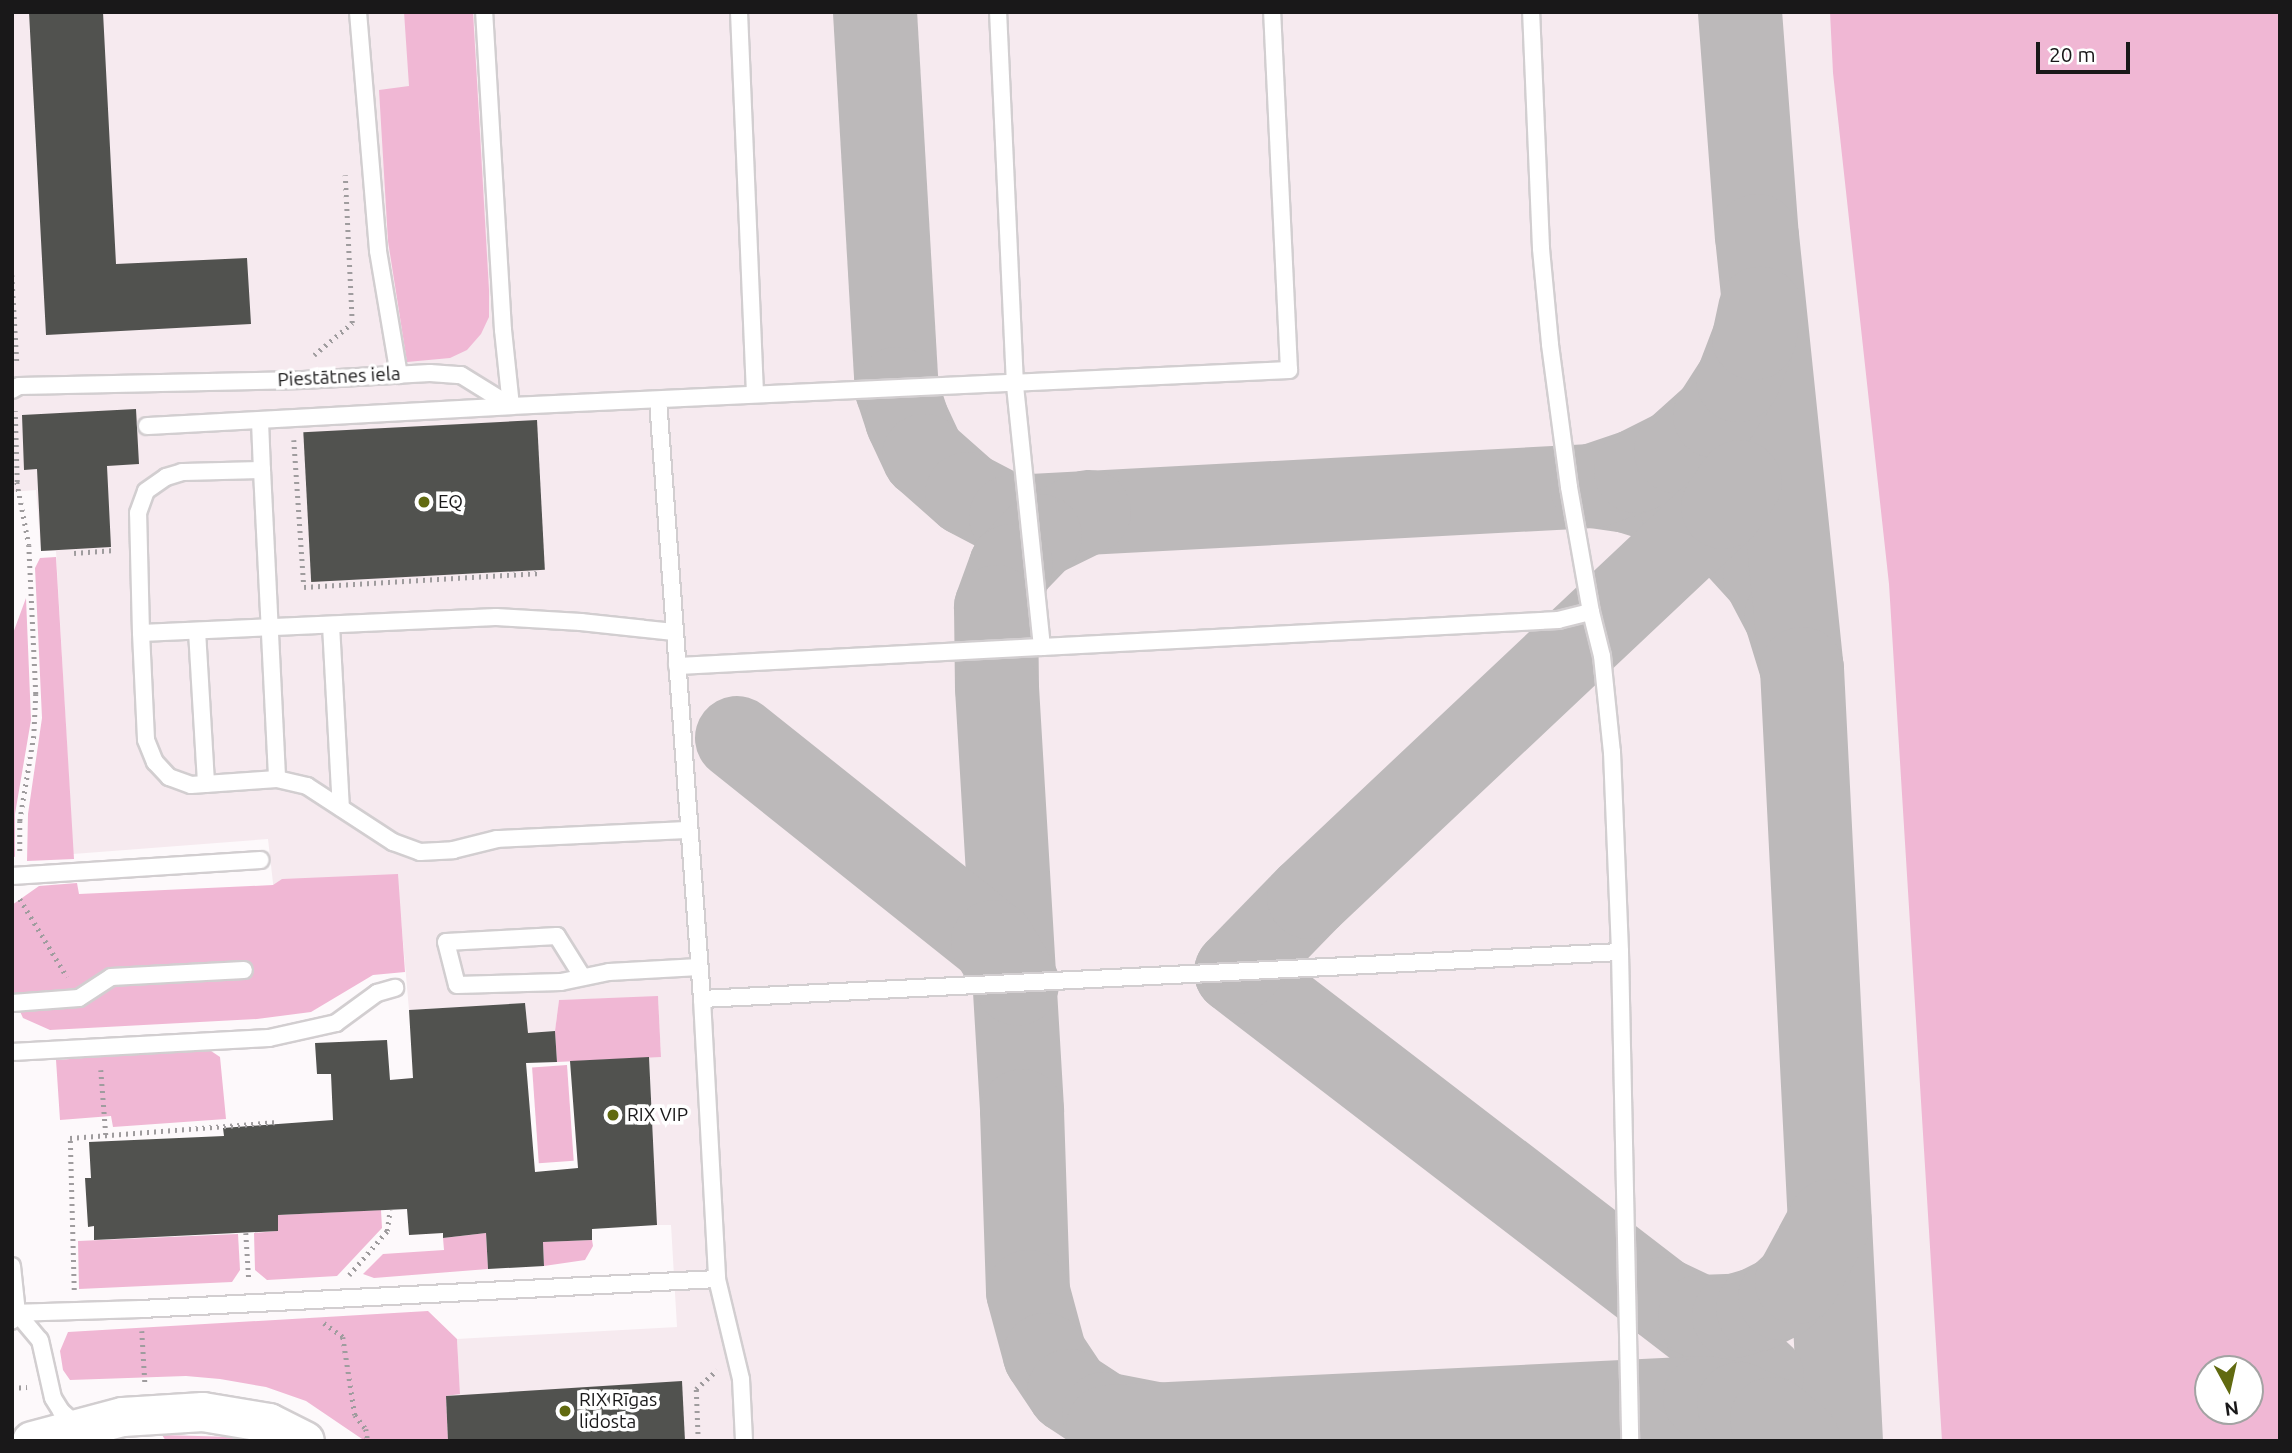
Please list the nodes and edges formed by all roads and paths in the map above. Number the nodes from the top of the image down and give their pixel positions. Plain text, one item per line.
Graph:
1 (358, 12) edge
2 (484, 12) edge
3 (739, 12) edge
4 (998, 12) edge
5 (1272, 12) edge
6 (1531, 12) edge
7 (345, 166) dead end
8 (12, 275) edge
9 (313, 357) dead end
10 (17, 364) dead end
11 (398, 374) junction
12 (1015, 385) junction
13 (15, 388) edge
14 (755, 393) junction
15 (658, 400) junction
16 (511, 406) junction
17 (260, 421) junction
18 (147, 426) dead end
19 (296, 430) dead end
20 (261, 470) junction
21 (15, 482) edge
22 (541, 573) dead end
23 (1591, 612) junction
24 (331, 625) junction
25 (269, 627) junction
26 (197, 631) junction
27 (674, 632) junction
28 (141, 633) junction
29 (1042, 647) junction
30 (677, 666) junction
31 (277, 779) junction
32 (206, 784) junction
33 (341, 808) junction
34 (689, 830) junction
35 (260, 860) dead end
36 (20, 861) dead end
37 (12, 876) edge
38 (1620, 951) junction
39 (699, 967) junction
40 (244, 970) dead end
41 (582, 976) junction
42 (395, 988) dead end
43 (702, 999) junction
44 (12, 1003) edge
45 (100, 1046) junction
46 (12, 1052) edge
47 (277, 1122) dead end
48 (106, 1135) junction
49 (390, 1210) dead end
50 (246, 1233) dead end
51 (12, 1266) edge
52 (717, 1279) junction
53 (343, 1280) dead end
54 (236, 1285) dead end
55 (88, 1293) dead end
56 (295, 1301) junction
57 (141, 1309) junction
58 (14, 1316) edge
59 (735, 1353) junction
60 (146, 1401) junction
61 (89, 1434) edge
62 (32, 1441) edge
63 (305, 1441) edge
64 (368, 1441) edge
65 (698, 1441) edge
66 (744, 1441) edge
67 (1630, 1441) edge

1 - 11 lane
2 - 16 lane
3 - 14 lane
4 - 12 lane
5 - 12 lane
6 - 23 lane
7 - 9 path
8 - 10 path
11 - 13 lane, Piestātnes iela
11 - 16 lane, Piestātnes iela
12 - 14 lane
12 - 29 lane
13 - 21 path
14 - 15 lane
15 - 16 lane
15 - 27 lane
16 - 17 lane
17 - 18 lane
17 - 20 lane
19 - 22 path
20 - 25 lane
20 - 28 lane
21 - 36 path
23 - 29 lane
23 - 38 lane
24 - 25 lane
24 - 27 lane
24 - 33 lane
25 - 26 lane
25 - 31 lane
26 - 28 lane
26 - 32 lane
27 - 30 lane
28 - 32 lane
29 - 30 lane
30 - 34 lane
31 - 32 lane
31 - 33 lane
33 - 34 lane
34 - 39 lane
35 - 37 lane
38 - 43 lane
38 - 67 lane
39 - 41 lane
39 - 43 lane
40 - 44 lane
41 - 41 lane
42 - 45 lane
43 - 52 lane
45 - 46 lane
45 - 48 path
47 - 48 path
48 - 55 path
49 - 53 path
50 - 54 path
51 - 58 lane
52 - 56 lane
52 - 59 lane
56 - 57 lane
56 - 64 path
57 - 58 lane
57 - 60 path
58 - 61 lane
59 - 65 path
59 - 66 lane
60 - 61 main road
60 - 63 main road
61 - 62 main road

